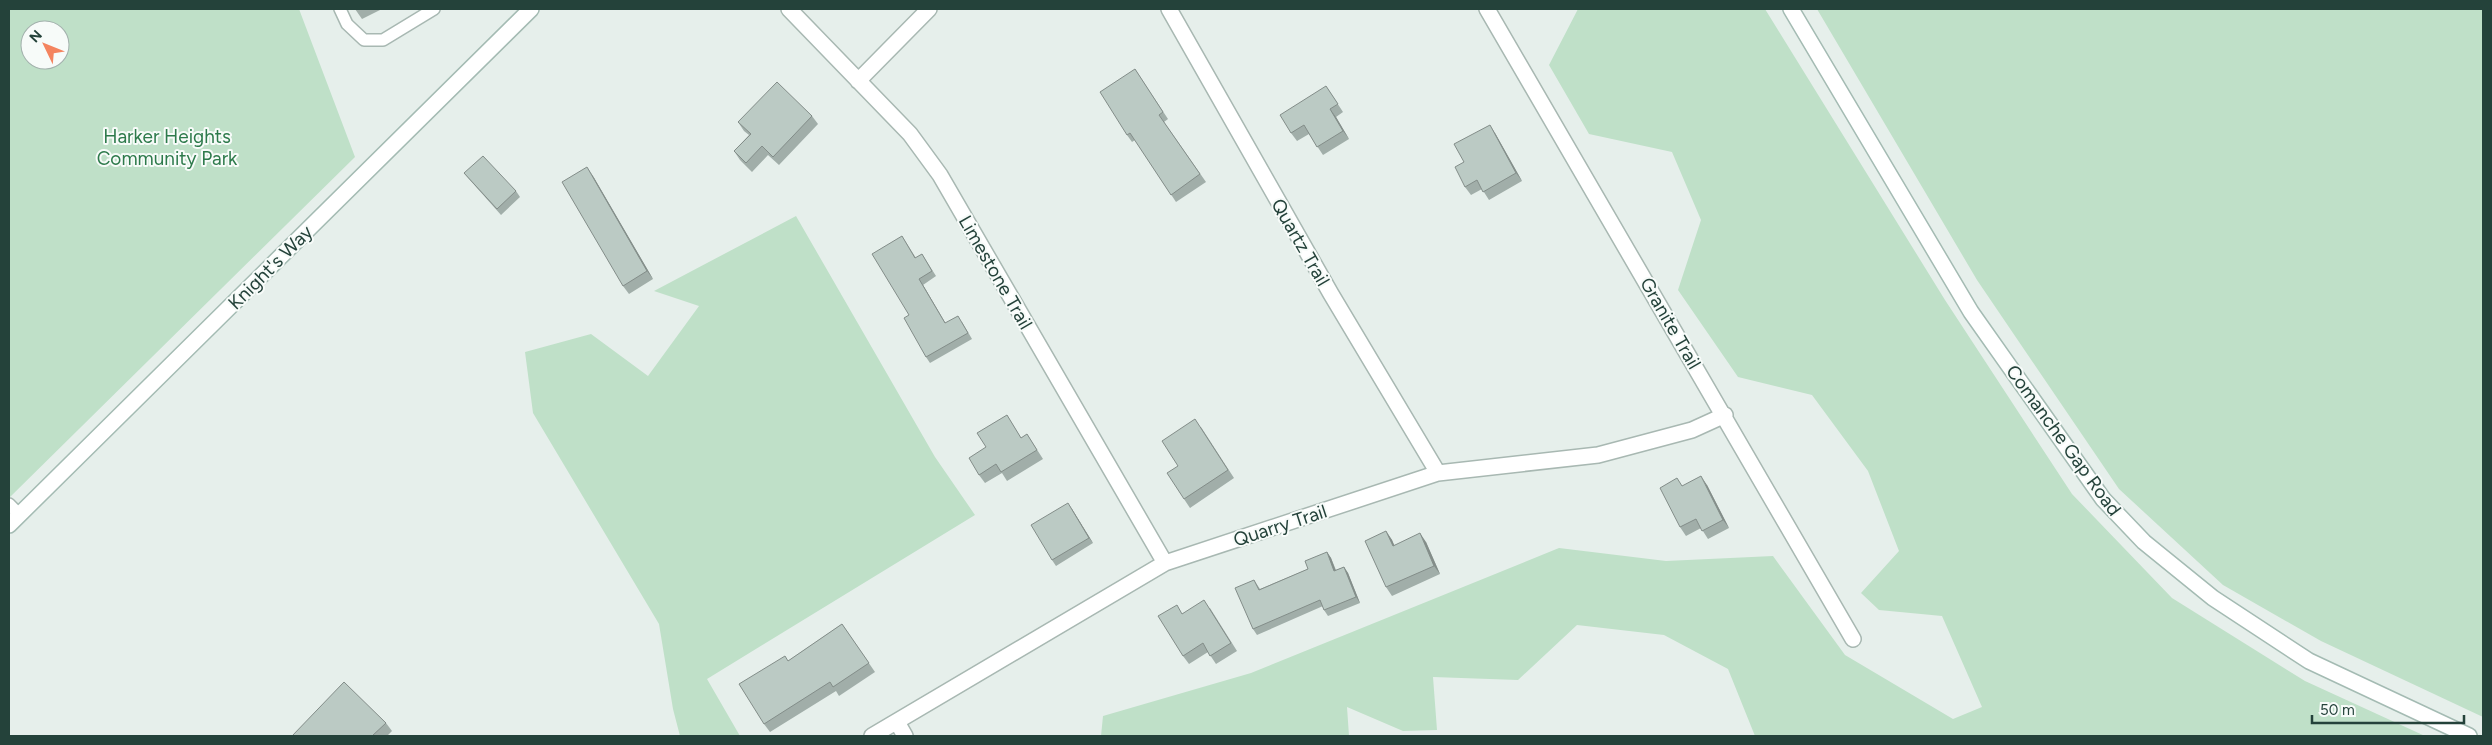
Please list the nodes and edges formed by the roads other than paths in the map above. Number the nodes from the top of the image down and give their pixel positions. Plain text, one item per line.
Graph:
1 (340, 9) edge
2 (434, 9) edge
3 (531, 9) edge
4 (789, 9) edge
5 (929, 9) edge
6 (1169, 9) edge
7 (1487, 9) edge
8 (1791, 9) edge
9 (858, 81) junction
10 (1724, 415) junction
11 (1438, 473) junction
12 (12, 514) edge
13 (1165, 563) junction
14 (1853, 639) dead end
15 (896, 722) junction
16 (872, 736) edge
17 (905, 736) edge
18 (2469, 736) edge

1 - 2 lane
3 - 12 street, Knight's Way
4 - 9 street, Limestone Trail
5 - 9 street
6 - 11 street, Quartz Trail
7 - 10 street, Granite Trail
8 - 18 street, Comanche Gap Road
9 - 13 street, Limestone Trail
10 - 11 street, Quarry Trail
10 - 14 street, Granite Trail
11 - 13 street, Quarry Trail
13 - 15 street, Quarry Trail
15 - 16 street, Quarry Trail
15 - 17 street

